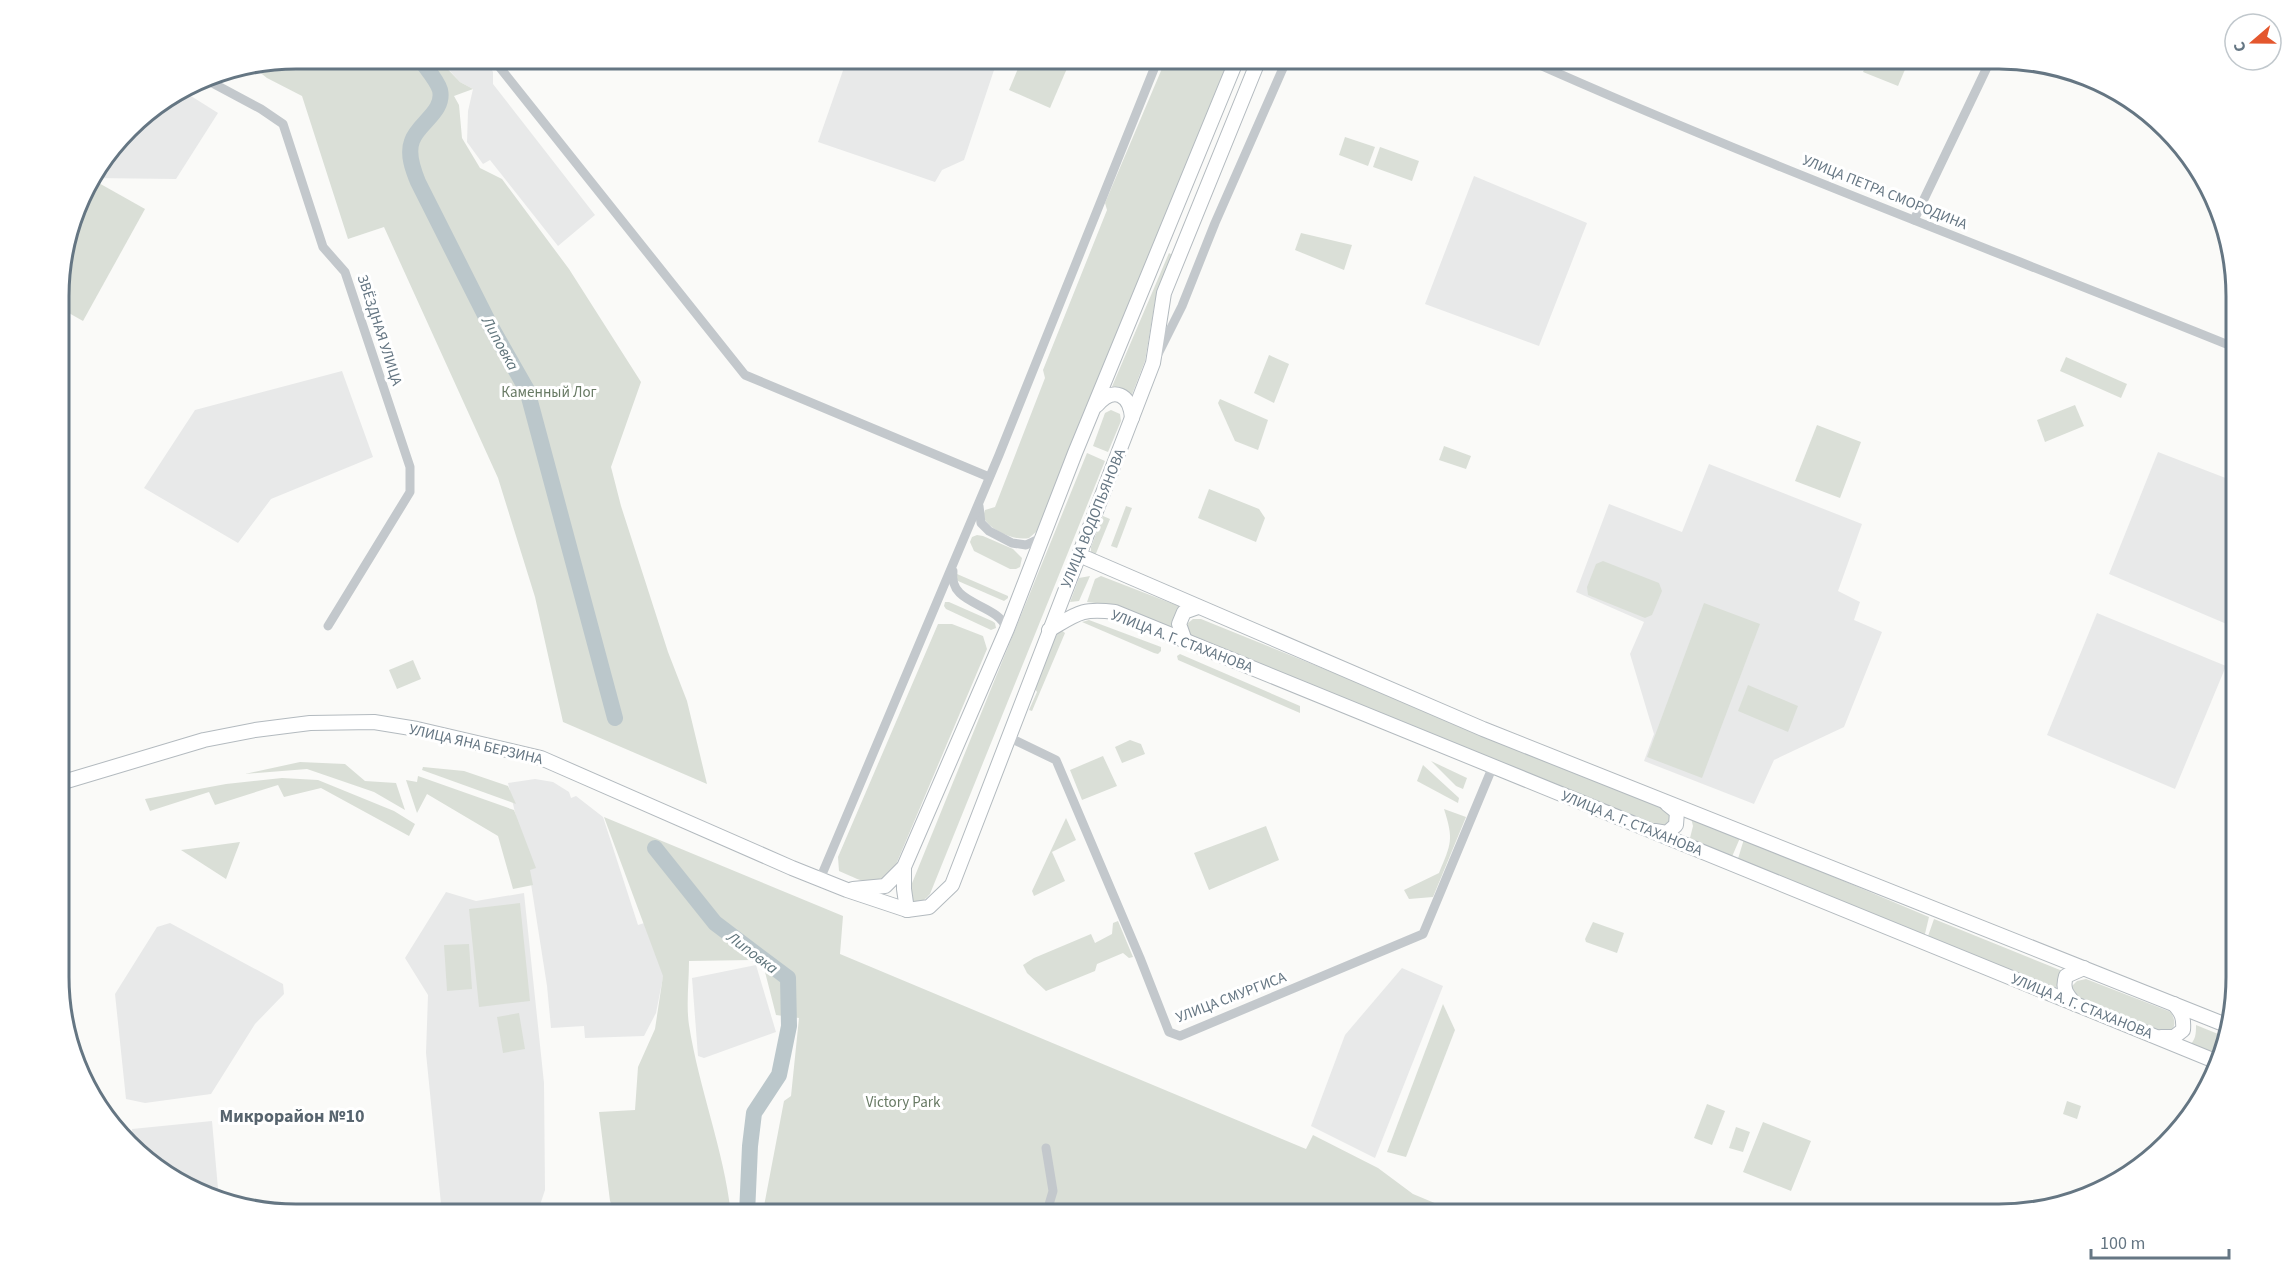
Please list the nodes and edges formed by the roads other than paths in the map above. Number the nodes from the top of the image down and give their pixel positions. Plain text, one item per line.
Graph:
1 (502, 69) edge
2 (1154, 69) edge
3 (1233, 69) edge
4 (1255, 69) edge
5 (1282, 69) edge
6 (1550, 69) edge
7 (1986, 69) edge
8 (214, 84) edge
9 (1914, 220) junction
10 (2226, 344) edge
11 (1154, 363) junction
12 (1095, 407) junction
13 (1132, 418) junction
14 (989, 477) junction
15 (978, 503) junction
16 (1044, 537) junction
17 (1079, 555) junction
18 (954, 562) junction
19 (1198, 608) junction
20 (328, 626) dead end
21 (1007, 629) junction
22 (1049, 630) junction
23 (1185, 641) junction
24 (1008, 737) junction
25 (1492, 766) junction
26 (69, 780) edge
27 (1663, 801) junction
28 (1650, 830) junction
29 (904, 867) junction
30 (820, 879) junction
31 (847, 890) junction
32 (907, 910) junction
33 (2084, 968) junction
34 (2173, 1003) junction
35 (2075, 1004) junction
36 (2221, 1023) edge
37 (2159, 1037) junction
38 (2211, 1059) edge
39 (1046, 1148) dead end
40 (1049, 1204) edge

1 - 14 street
2 - 14 street
3 - 12 main road
4 - 11 main road, УЛИЦА ВОДОПЬЯНОВА
5 - 11 street
6 - 9 street, УЛИЦА ПЕТРА СМОРОДИНА
7 - 9 street
8 - 20 street, ЗВЁЗДНАЯ УЛИЦА
9 - 10 street, УЛИЦА ПЕТРА СМОРОДИНА
11 - 13 main road, УЛИЦА ВОДОПЬЯНОВА
12 - 13 main road
12 - 16 main road
13 - 17 main road, УЛИЦА ВОДОПЬЯНОВА
14 - 15 street
15 - 16 street
15 - 18 street
16 - 21 main road
17 - 19 main road
17 - 22 main road, УЛИЦА ВОДОПЬЯНОВА
18 - 21 street
18 - 30 street
19 - 23 main road
19 - 27 main road
21 - 29 main road
22 - 23 main road, УЛИЦА А. Г. СТАХАНОВА
22 - 24 main road, УЛИЦА ВОДОПЬЯНОВА
23 - 25 main road, УЛИЦА А. Г. СТАХАНОВА
24 - 25 street, УЛИЦА СМУРГИСА
24 - 32 main road, УЛИЦА ВОДОПЬЯНОВА
25 - 28 main road, УЛИЦА А. Г. СТАХАНОВА
26 - 30 main road, УЛИЦА ЯНА БЕРЗИНА
27 - 28 main road
27 - 33 main road
28 - 35 main road, УЛИЦА А. Г. СТАХАНОВА
29 - 31 main road
29 - 32 main road
30 - 31 main road, УЛИЦА ЯНА БЕРЗИНА
31 - 32 main road, УЛИЦА ЯНА БЕРЗИНА
33 - 34 main road
33 - 35 main road
34 - 36 main road
34 - 37 main road
35 - 37 main road, УЛИЦА А. Г. СТАХАНОВА
37 - 38 main road, УЛИЦА А. Г. СТАХАНОВА
39 - 40 street

